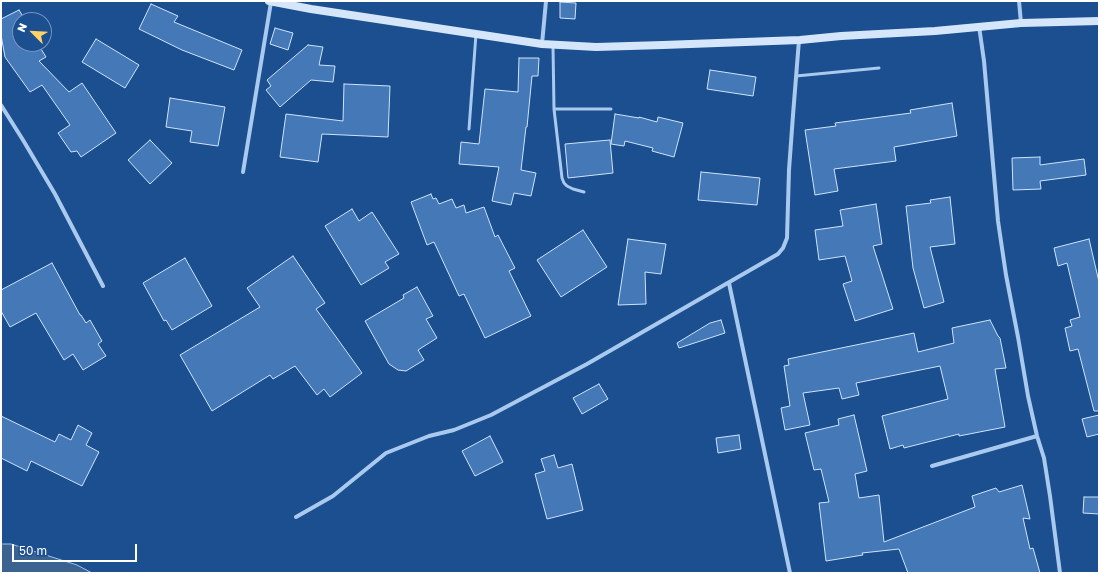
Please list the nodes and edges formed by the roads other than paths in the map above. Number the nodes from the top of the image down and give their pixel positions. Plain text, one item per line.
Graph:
1 (270, 1) edge
2 (546, 1) edge
3 (1019, 1) edge
4 (1099, 21) edge
5 (1022, 23) junction
6 (979, 26) junction
7 (476, 34) junction
8 (800, 40) junction
9 (542, 44) junction
10 (553, 44) junction
11 (879, 68) dead end
12 (796, 76) junction
13 (1, 105) edge
14 (554, 109) junction
15 (611, 109) dead end
16 (469, 129) dead end
17 (243, 172) dead end
18 (584, 192) dead end
19 (729, 282) junction
20 (103, 286) dead end
21 (1037, 436) junction
22 (932, 466) dead end
23 (296, 517) dead end
24 (790, 573) edge
25 (1060, 573) edge

1 - 7 street
1 - 17 street
2 - 9 street
3 - 5 street
4 - 5 street
5 - 6 street
6 - 8 street
6 - 21 street
7 - 9 street
7 - 16 lane
8 - 10 street
8 - 12 street
9 - 10 street
10 - 14 lane
11 - 12 lane
12 - 19 street
13 - 20 street
14 - 15 lane
14 - 18 lane
19 - 23 street
19 - 24 street
21 - 22 street
21 - 25 street

